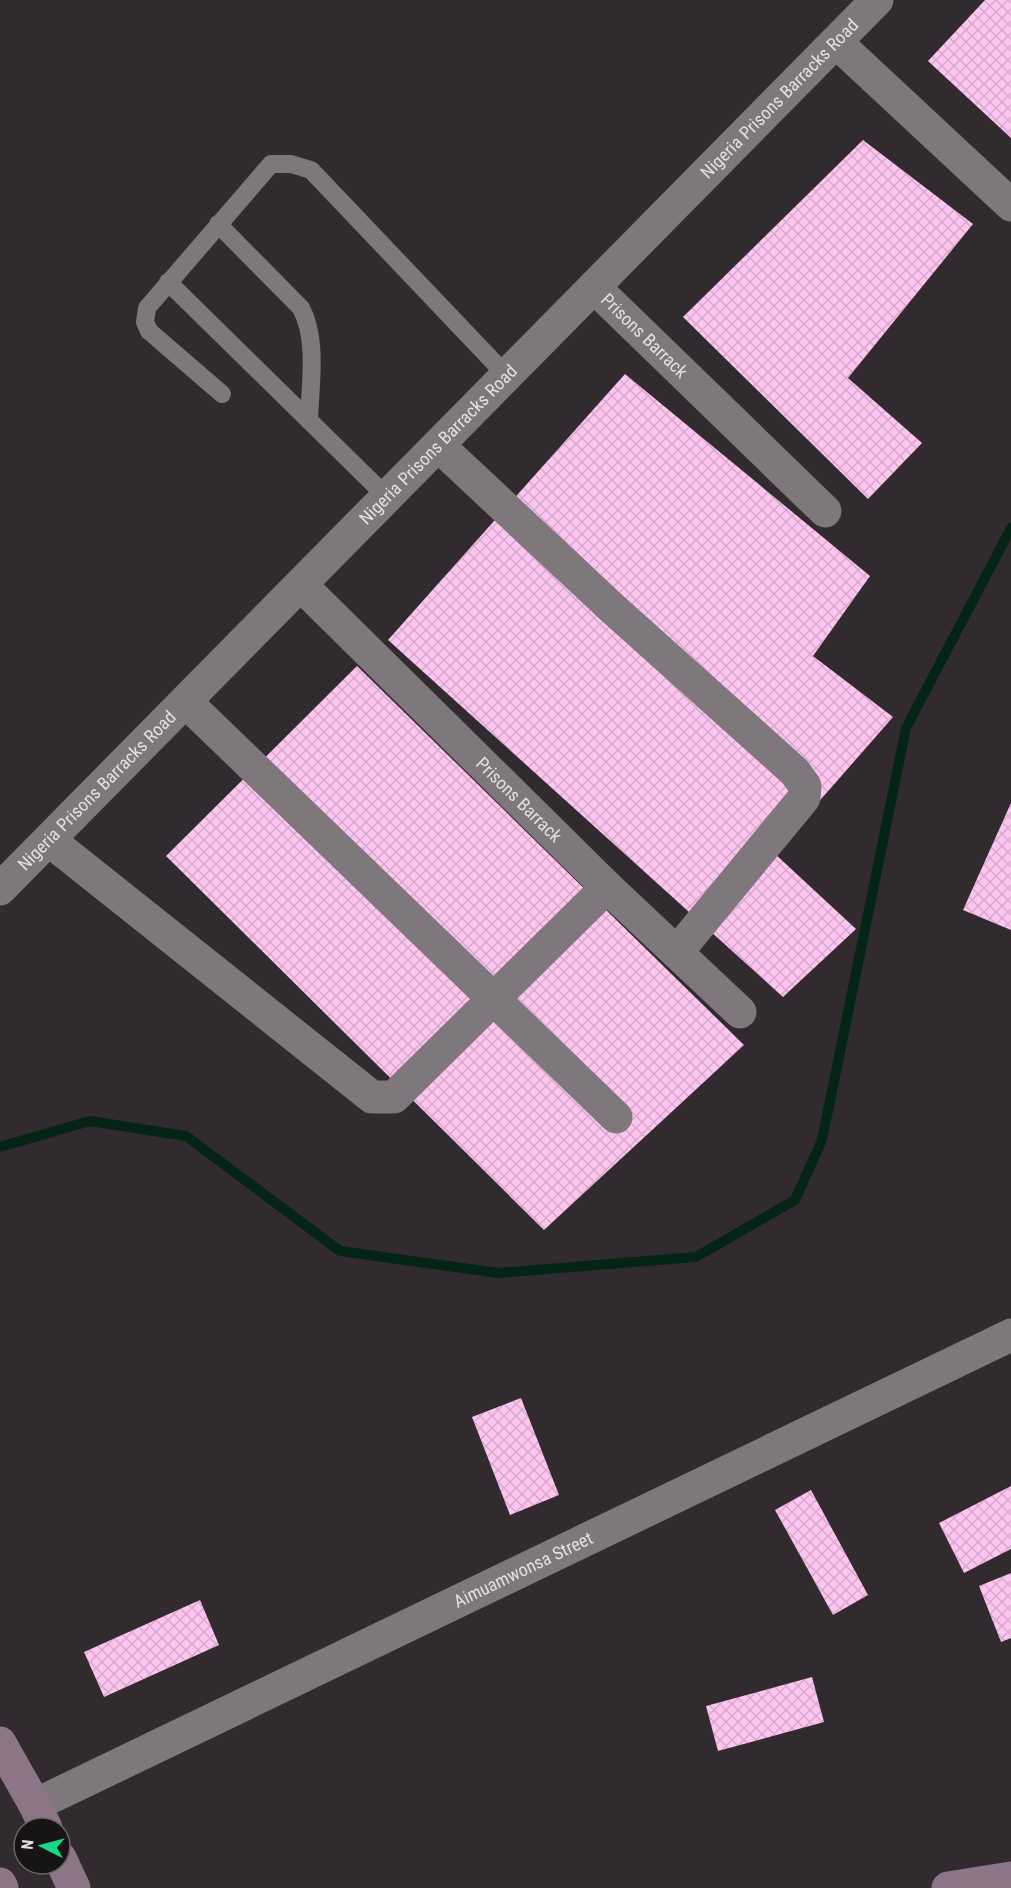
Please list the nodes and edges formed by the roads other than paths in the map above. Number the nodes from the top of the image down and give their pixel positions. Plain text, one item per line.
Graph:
1 (877, 0) edge
2 (836, 42) junction
3 (1011, 205) edge
4 (218, 224) junction
5 (168, 282) junction
6 (594, 287) junction
7 (507, 376) junction
8 (222, 394) dead end
9 (309, 421) junction
10 (439, 447) junction
11 (387, 497) junction
12 (825, 511) dead end
13 (301, 585) junction
14 (186, 702) junction
15 (49, 840) junction
16 (607, 887) junction
17 (0, 890) edge
18 (677, 952) junction
19 (494, 999) junction
20 (740, 1012) dead end
21 (616, 1117) dead end
22 (1011, 1335) edge
23 (0, 1743) edge
24 (40, 1816) edge
25 (43, 1816) edge
26 (1011, 1878) edge
27 (0, 1884) edge
28 (2, 1888) edge
29 (948, 1888) edge

1 - 2 street, Nigeria Prisons Barracks Road
2 - 3 street
2 - 6 street, Nigeria Prisons Barracks Road
4 - 5 lane
4 - 7 lane
4 - 9 lane
5 - 8 lane
5 - 9 lane
6 - 7 street, Nigeria Prisons Barracks Road
6 - 12 street, Prisons Barrack
7 - 10 street, Nigeria Prisons Barracks Road
9 - 11 lane
10 - 11 street, Nigeria Prisons Barracks Road
10 - 18 street
11 - 13 street, Nigeria Prisons Barracks Road
13 - 14 street, Nigeria Prisons Barracks Road
13 - 16 street, Prisons Barrack
14 - 15 street, Nigeria Prisons Barracks Road
14 - 19 street
15 - 17 street, Nigeria Prisons Barracks Road
15 - 19 street
16 - 18 street, Prisons Barrack
16 - 19 street
18 - 20 street, Prisons Barrack
19 - 21 street
22 - 25 street, Aimuamwonsa Street
23 - 24 main road
26 - 29 main road
27 - 28 main road

